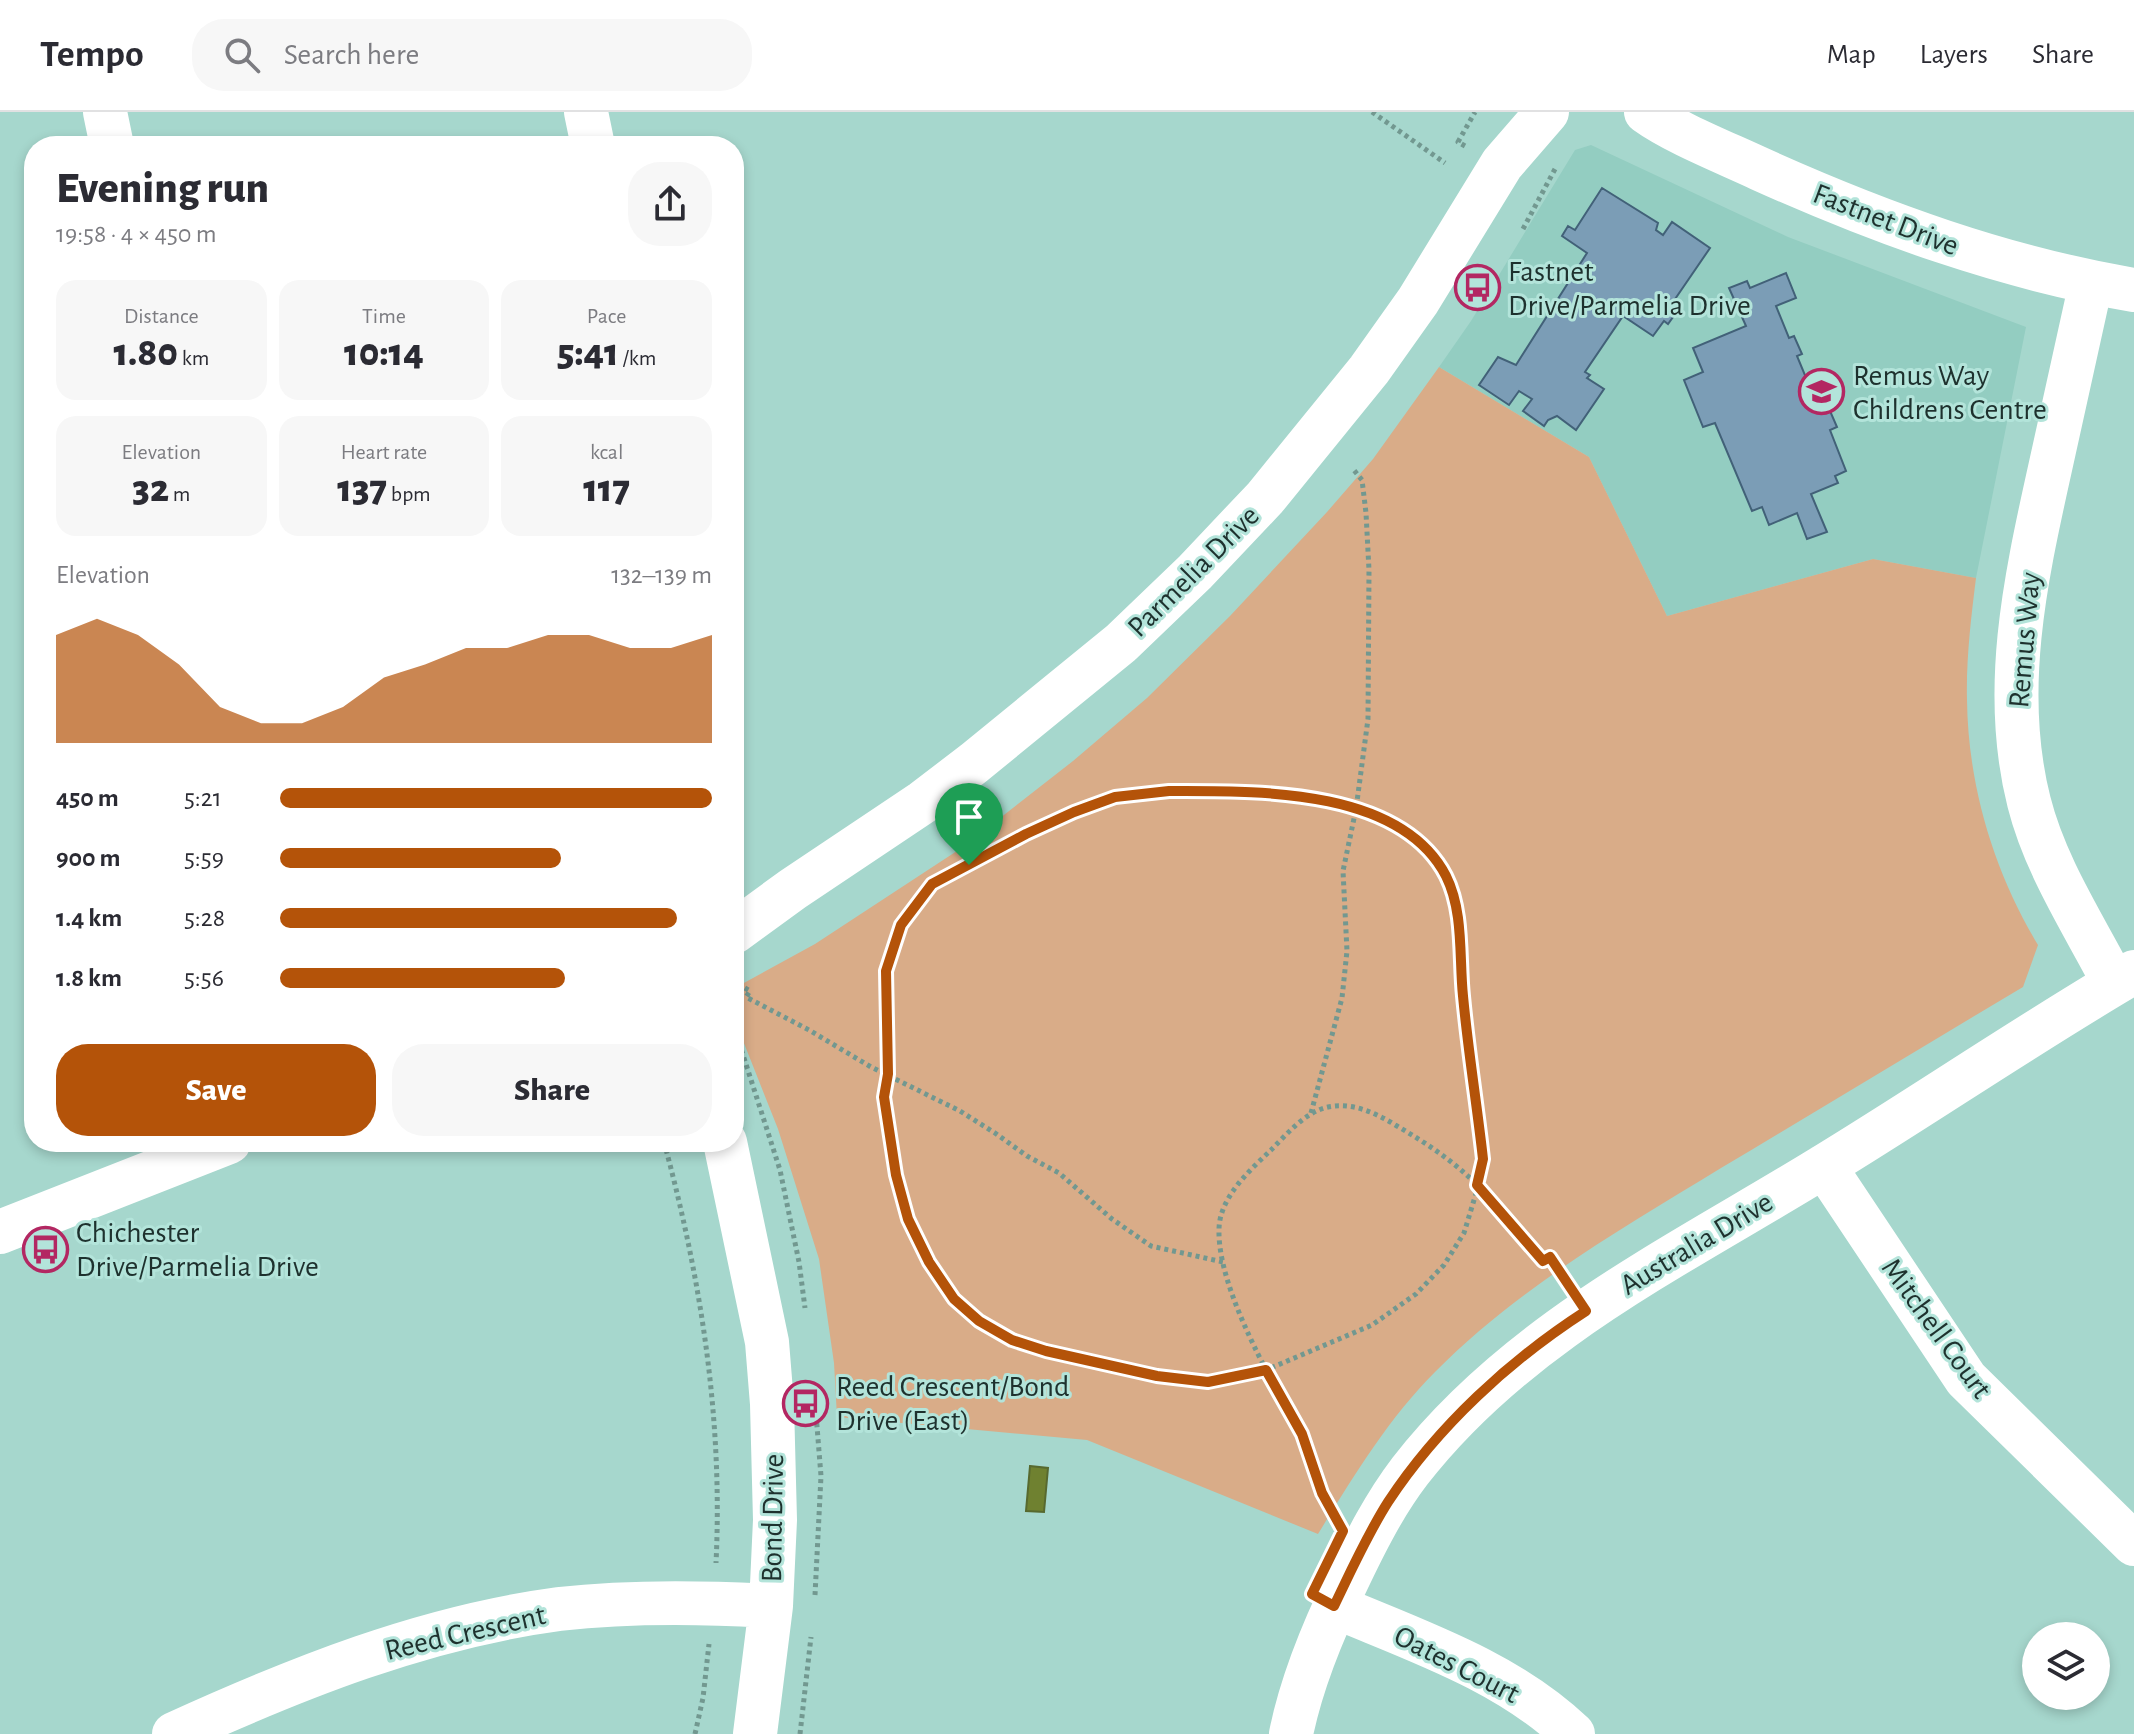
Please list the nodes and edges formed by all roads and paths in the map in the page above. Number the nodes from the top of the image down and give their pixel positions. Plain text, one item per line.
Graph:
1 (105, 112) edge
2 (586, 112) edge
3 (1372, 112) edge
4 (1518, 112) edge
5 (1547, 112) edge
6 (1644, 113) edge
7 (110, 136) edge
8 (591, 136) edge
9 (1445, 163) dead end
10 (1502, 164) junction
11 (2091, 283) junction
12 (2134, 290) edge
13 (1353, 469) dead end
14 (1356, 809) junction
15 (793, 889) junction
16 (744, 908) edge
17 (744, 925) edge
18 (2124, 977) edge
19 (744, 988) edge
20 (888, 1074) junction
21 (1311, 1114) junction
22 (204, 1152) edge
23 (666, 1152) edge
24 (724, 1152) edge
25 (1824, 1166) junction
26 (1477, 1185) junction
27 (0, 1232) edge
28 (1223, 1262) junction
29 (1586, 1311) junction
30 (1266, 1370) junction
31 (1337, 1521) dead end
32 (2134, 1544) edge
33 (714, 1603) junction
34 (771, 1606) junction
35 (1334, 1606) junction
36 (174, 1734) edge
37 (695, 1734) edge
38 (755, 1734) edge
39 (1291, 1734) edge
40 (1573, 1734) edge

1 - 7 street
2 - 8 street
3 - 9 path
4 - 10 street, Parmelia Drive
5 - 10 street, Parmelia Drive
6 - 11 street, Fastnet Drive
10 - 15 street, Parmelia Drive
11 - 12 street, Fastnet Drive
11 - 18 street, Remus Way
13 - 14 path
14 - 20 path
14 - 21 path
14 - 26 path
15 - 16 street, Parmelia Drive
15 - 17 street, Parmelia Drive
18 - 25 street, Australia Drive
19 - 20 path
20 - 28 path
20 - 30 path
21 - 26 path
21 - 28 path
22 - 27 street
23 - 33 path
24 - 34 street, Bond Drive
25 - 29 street, Australia Drive
25 - 32 street, Mitchell Court
26 - 29 path
26 - 30 path
28 - 30 path
29 - 35 street, Australia Drive
30 - 31 path
33 - 34 street, Reed Crescent
33 - 36 street, Reed Crescent
33 - 37 path
34 - 38 street, Bond Drive
35 - 39 street, Australia Drive
35 - 40 street, Oates Court

